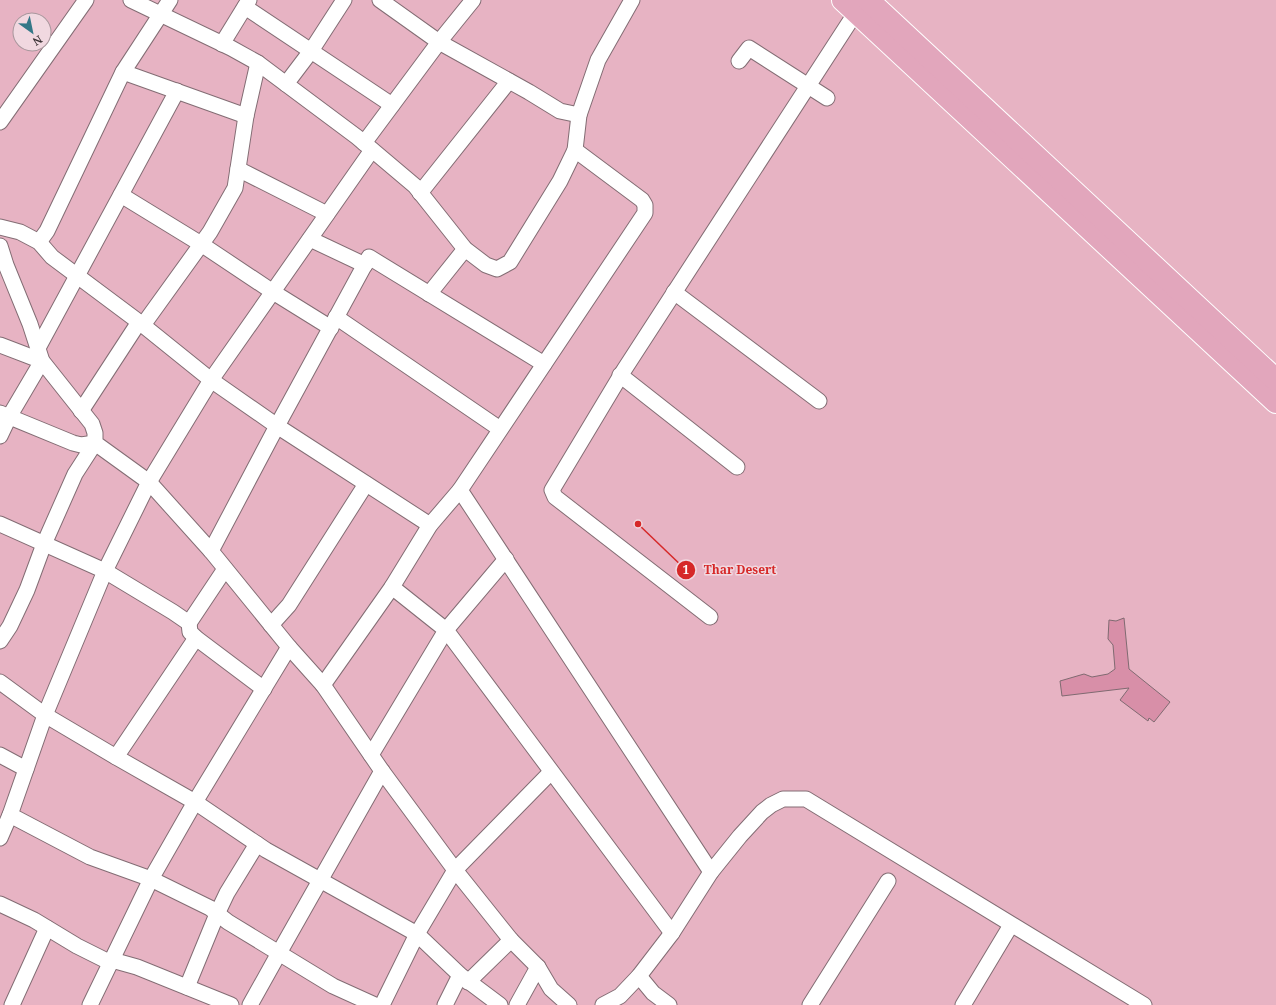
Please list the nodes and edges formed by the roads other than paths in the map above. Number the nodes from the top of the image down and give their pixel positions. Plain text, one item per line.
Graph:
1 (86, 0) edge
2 (131, 0) edge
3 (170, 0) edge
4 (344, 0) edge
5 (380, 0) edge
6 (472, 0) edge
7 (632, 0) edge
8 (247, 4) edge
9 (855, 4) edge
10 (161, 14) junction
11 (440, 42) junction
12 (222, 44) junction
13 (311, 51) junction
14 (739, 61) dead end
15 (258, 64) junction
16 (123, 72) junction
17 (509, 81) junction
18 (286, 84) junction
19 (808, 86) junction
20 (177, 91) junction
21 (827, 98) dead end
22 (392, 106) junction
23 (579, 115) junction
24 (246, 116) junction
25 (0, 122) edge
26 (368, 147) junction
27 (575, 150) junction
28 (238, 169) junction
29 (420, 193) junction
30 (121, 195) junction
31 (327, 214) junction
32 (0, 227) edge
33 (310, 239) junction
34 (39, 242) junction
35 (202, 244) junction
36 (0, 246) edge
37 (465, 248) junction
38 (3, 264) edge
39 (365, 265) junction
40 (78, 276) junction
41 (273, 292) junction
42 (674, 292) junction
43 (429, 294) junction
44 (141, 323) junction
45 (333, 323) junction
46 (0, 345) edge
47 (40, 355) junction
48 (544, 364) junction
49 (620, 376) junction
50 (211, 380) junction
51 (1276, 380) edge
52 (819, 401) dead end
53 (1276, 402) edge
54 (81, 411) junction
55 (4, 415) edge
56 (277, 426) junction
57 (500, 429) junction
58 (0, 436) edge
59 (95, 443) junction
60 (737, 468) dead end
61 (149, 482) junction
62 (366, 484) junction
63 (460, 490) junction
64 (0, 524) edge
65 (430, 525) junction
66 (44, 544) junction
67 (211, 551) junction
68 (506, 559) junction
69 (225, 569) junction
70 (105, 571) junction
71 (392, 587) junction
72 (710, 617) dead end
73 (189, 623) junction
74 (271, 625) junction
75 (446, 630) junction
76 (196, 638) junction
77 (0, 641) edge
78 (289, 647) junction
79 (0, 682) edge
80 (323, 685) junction
81 (264, 689) junction
82 (45, 715) junction
83 (0, 755) edge
84 (371, 755) junction
85 (116, 757) junction
86 (26, 770) junction
87 (382, 771) junction
88 (551, 772) junction
89 (195, 802) junction
90 (6, 816) edge
91 (0, 838) edge
92 (256, 844) junction
93 (455, 870) junction
94 (711, 872) junction
95 (151, 879) junction
96 (320, 881) junction
97 (888, 882) dead end
98 (0, 904) edge
99 (217, 914) junction
100 (1012, 925) junction
101 (46, 928) junction
102 (417, 934) junction
103 (672, 934) junction
104 (511, 940) junction
105 (279, 953) junction
106 (112, 961) junction
107 (538, 967) junction
108 (638, 976) junction
109 (464, 979) junction
110 (187, 987) junction
111 (12, 1005) edge
112 (90, 1005) edge
113 (231, 1005) edge
114 (250, 1005) edge
115 (375, 1005) edge
116 (382, 1005) edge
117 (444, 1005) edge
118 (500, 1005) edge
119 (517, 1005) edge
120 (569, 1005) edge
121 (603, 1005) edge
122 (669, 1005) edge
123 (810, 1005) edge
124 (963, 1005) edge
125 (1143, 1005) edge

1 - 25 street
2 - 10 street
3 - 10 street
4 - 13 street
5 - 11 street
6 - 11 street
7 - 23 street
8 - 12 street
8 - 13 street
9 - 19 street
9 - 51 main road
9 - 53 main road
10 - 12 street
10 - 16 street
11 - 17 street
11 - 22 street
12 - 15 street
13 - 18 street
13 - 22 street
14 - 19 street
15 - 18 street
15 - 24 street
16 - 20 street
16 - 34 street
17 - 23 street
17 - 29 street
18 - 26 street
19 - 21 street
19 - 42 street
20 - 24 street
20 - 30 street
22 - 26 street
23 - 27 street
24 - 28 street
26 - 29 street
26 - 31 street
27 - 37 street
27 - 48 street
28 - 31 street
28 - 35 street
29 - 37 street
30 - 35 street
30 - 40 street
31 - 33 street
32 - 34 street
33 - 39 street
33 - 41 street
34 - 40 street
35 - 41 street
35 - 44 street
36 - 38 street
37 - 43 street
38 - 47 street
39 - 43 street
39 - 45 street
40 - 44 street
40 - 47 street
41 - 45 street
41 - 50 street
42 - 49 street
42 - 52 street
43 - 48 street
44 - 50 street
44 - 54 street
45 - 56 street
45 - 57 street
46 - 47 street
47 - 54 street
47 - 55 street
48 - 57 street
49 - 60 street
49 - 72 street
50 - 56 street
50 - 61 street
54 - 59 street
55 - 58 street
55 - 59 street
56 - 62 street
56 - 67 street
57 - 63 street
59 - 61 street
59 - 66 street
61 - 67 street
61 - 70 street
62 - 65 street
62 - 74 street
63 - 65 street
63 - 68 street
64 - 66 street
65 - 71 street
66 - 70 street
66 - 77 street
67 - 69 street
68 - 75 street
68 - 94 street
69 - 73 street
69 - 74 street
70 - 73 street
70 - 82 street
71 - 75 street
71 - 80 street
73 - 76 street
74 - 78 street
75 - 84 street
75 - 88 street
76 - 81 street
76 - 85 street
78 - 80 street
78 - 81 street
79 - 82 street
80 - 84 street
81 - 89 street
82 - 85 street
82 - 86 street
83 - 86 street
84 - 87 street
85 - 89 street
86 - 90 street
87 - 93 street
87 - 96 street
88 - 93 street
88 - 103 street
89 - 92 street
89 - 95 street
90 - 91 street
90 - 95 street
92 - 96 street
92 - 99 street
93 - 102 street
93 - 104 street
94 - 100 street
94 - 103 street
95 - 99 street
95 - 106 street
96 - 102 street
96 - 105 street
97 - 123 street
98 - 101 street
99 - 105 street
99 - 110 street
100 - 124 street
100 - 125 street
101 - 106 street
101 - 111 street
102 - 109 street
102 - 116 street
103 - 108 street
104 - 107 street
104 - 109 street
105 - 114 street
105 - 115 street
106 - 110 street
106 - 112 street
107 - 119 street
107 - 120 street
108 - 121 street
108 - 122 street
109 - 117 street
109 - 118 street
110 - 113 street

